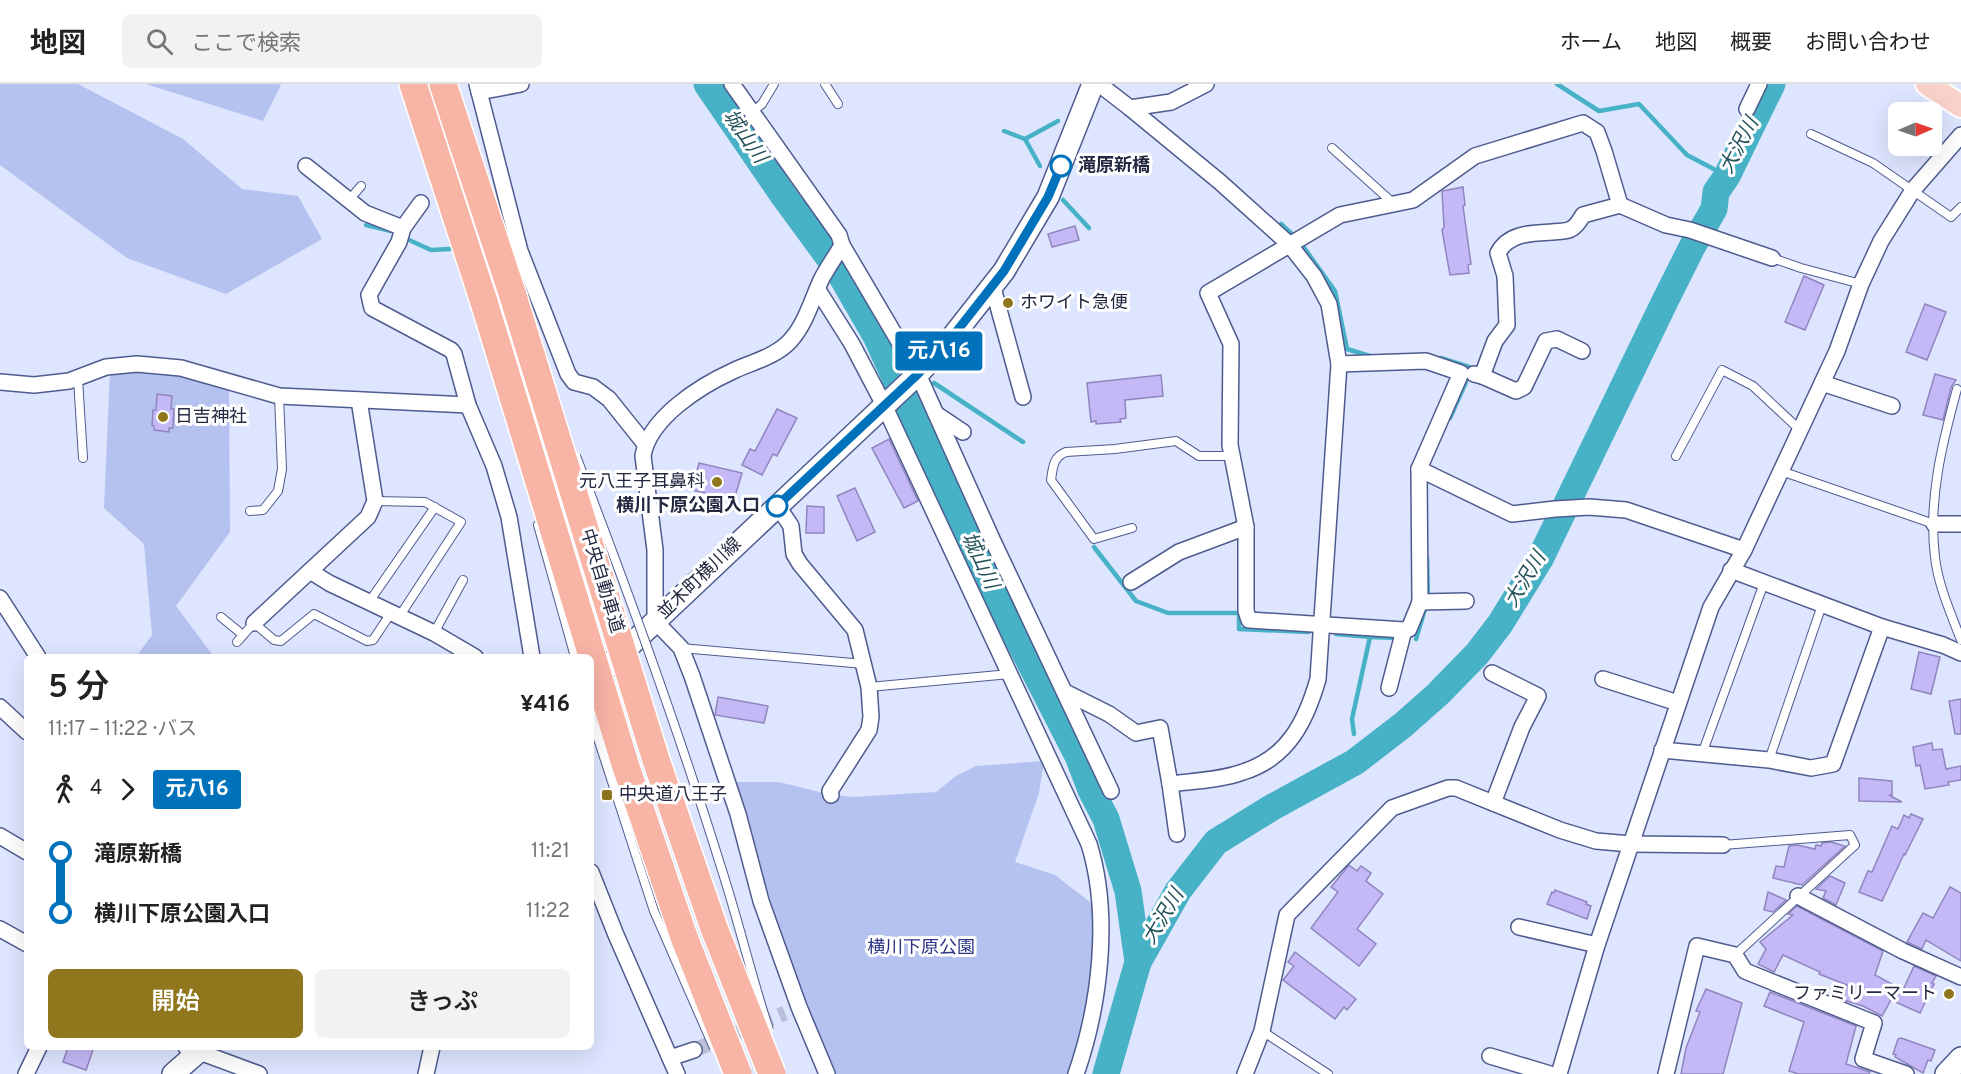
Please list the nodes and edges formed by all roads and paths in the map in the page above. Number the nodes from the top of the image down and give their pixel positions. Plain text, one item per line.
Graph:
1 (413, 84) edge
2 (443, 84) edge
3 (521, 84) edge
4 (732, 84) edge
5 (774, 84) edge
6 (825, 84) edge
7 (1093, 84) edge
8 (1098, 84) edge
9 (1206, 84) edge
10 (1759, 84) edge
11 (1927, 84) edge
12 (478, 88) edge
13 (838, 104) dead end
14 (1961, 106) edge
15 (1130, 108) junction
16 (1747, 109) dead end
17 (752, 112) junction
18 (1811, 134) dead end
19 (1961, 135) edge
20 (1332, 148) dead end
21 (306, 166) dead end
22 (361, 186) dead end
23 (1913, 190) junction
24 (349, 200) junction
25 (421, 203) dead end
26 (1394, 204) junction
27 (1620, 205) junction
28 (1961, 207) edge
29 (404, 228) junction
30 (1288, 244) junction
31 (840, 248) junction
32 (1772, 258) joint
33 (1861, 284) junction
34 (819, 285) junction
35 (993, 288) junction
36 (513, 296) junction
37 (484, 302) junction
38 (1582, 351) dead end
39 (1340, 364) junction
40 (1461, 373) junction
41 (915, 376) junction
42 (1482, 376) junction
43 (78, 379) junction
44 (0, 382) edge
45 (1822, 383) junction
46 (1957, 389) dead end
47 (279, 396) junction
48 (1023, 397) dead end
49 (359, 400) junction
50 (886, 403) junction
51 (468, 405) junction
52 (556, 406) dead end
53 (1892, 406) dead end
54 (936, 414) junction
55 (1800, 430) junction
56 (963, 432) dead end
57 (645, 444) junction
58 (518, 446) dead end
59 (573, 450) dead end
60 (1232, 456) junction
61 (1676, 456) dead end
62 (83, 458) dead end
63 (1419, 469) junction
64 (1781, 471) junction
65 (375, 501) junction
66 (777, 505) junction
67 (435, 507) junction
68 (250, 511) dead end
69 (535, 512) dead end
70 (1934, 524) junction
71 (1961, 524) edge
72 (1246, 527) junction
73 (1132, 528) dead end
74 (1744, 550) junction
75 (1731, 570) junction
76 (310, 571) junction
77 (463, 580) dead end
78 (1131, 582) dead end
79 (1764, 583) junction
80 (0, 598) edge
81 (1466, 601) dead end
82 (369, 602) junction
83 (1420, 602) junction
84 (1822, 605) junction
85 (395, 615) junction
86 (221, 617) dead end
87 (655, 621) junction
88 (254, 623) junction
89 (1323, 625) junction
90 (1882, 627) junction
91 (1404, 630) junction
92 (434, 633) junction
93 (243, 635) junction
94 (1961, 640) edge
95 (237, 642) dead end
96 (681, 648) junction
97 (1961, 653) edge
98 (36, 654) edge
99 (470, 654) edge
100 (532, 654) edge
101 (574, 654) edge
102 (591, 654) edge
103 (594, 662) edge
104 (864, 664) junction
105 (1010, 674) junction
106 (1492, 674) dead end
107 (594, 679) edge
108 (1603, 679) dead end
109 (869, 687) junction
110 (1389, 688) dead end
111 (1065, 692) junction
112 (1678, 703) junction
113 (0, 707) edge
114 (594, 726) edge
115 (24, 729) edge
116 (1662, 750) junction
117 (1702, 754) junction
118 (1769, 760) junction
119 (1170, 784) junction
120 (1111, 791) dead end
121 (831, 795) dead end
122 (1493, 803) junction
123 (1177, 834) dead end
124 (0, 836) edge
125 (1631, 844) junction
126 (1723, 845) joint
127 (24, 850) edge
128 (594, 880) edge
129 (1798, 897) junction
130 (1520, 927) dead end
131 (1, 932) edge
132 (24, 943) edge
133 (1597, 945) junction
134 (1735, 955) junction
135 (1961, 977) edge
136 (1262, 1031) junction
137 (772, 1042) dead end
138 (38, 1050) edge
139 (195, 1050) edge
140 (199, 1050) edge
141 (430, 1050) edge
142 (694, 1050) tunnel mouth
143 (1490, 1056) dead end
144 (670, 1058) junction
145 (1961, 1058) edge
146 (728, 1066) edge
147 (26, 1074) edge
148 (173, 1074) edge
149 (259, 1074) edge
150 (426, 1074) edge
151 (677, 1074) edge
152 (772, 1074) edge
153 (827, 1074) edge
154 (1076, 1074) edge
155 (1245, 1074) edge
156 (1328, 1074) edge
157 (1550, 1074) edge
158 (1559, 1074) edge
159 (1666, 1074) edge
160 (1906, 1074) edge
161 (1946, 1074) edge

1 - 37 highway, 中央自動車道
2 - 36 highway, 中央自動車道
3 - 12 street
4 - 17 street
5 - 17 lane
6 - 13 lane
7 - 35 street
8 - 15 street
9 - 15 street
10 - 16 street
11 - 14 main road
12 - 57 street
15 - 30 street
17 - 31 street
18 - 23 lane
19 - 23 street
20 - 26 lane
21 - 24 street
22 - 24 lane
23 - 28 lane
23 - 33 street
24 - 29 street
25 - 29 street
26 - 27 street
26 - 30 street
27 - 32 street
27 - 42 street
29 - 51 street
30 - 39 street
30 - 60 street
31 - 34 street
31 - 41 street
32 - 33 lane
33 - 45 street
34 - 50 street
34 - 57 street
35 - 41 street
35 - 48 street
36 - 52 lane, bridge
36 - 152 highway, 中央自動車道, bridge
37 - 58 lane, bridge
37 - 102 highway, 中央自動車道, bridge
38 - 42 street
39 - 40 street
39 - 89 street
40 - 42 street
40 - 63 street
41 - 50 street
41 - 54 street
43 - 44 street
43 - 47 street
43 - 62 lane
45 - 53 street
45 - 55 street
46 - 70 lane
47 - 49 street
47 - 68 lane
49 - 51 street
49 - 65 street
50 - 66 street, 並木町横川線
50 - 105 street
51 - 100 street
54 - 56 street
54 - 111 street
55 - 61 lane
55 - 64 street
57 - 87 street
59 - 137 lane, bridge
60 - 72 street
60 - 73 lane
63 - 74 street
63 - 83 street
64 - 70 lane
64 - 74 street
65 - 67 lane
65 - 76 street
66 - 87 street, 並木町横川線
66 - 104 street
67 - 82 lane
67 - 85 lane
69 - 101 lane
70 - 71 street
70 - 94 lane
72 - 78 street
72 - 89 street
74 - 75 street
75 - 79 street
75 - 112 street
76 - 82 street
76 - 88 street
77 - 92 lane
79 - 84 street
79 - 117 lane
80 - 98 street
81 - 83 street
82 - 85 street
83 - 91 street
84 - 90 street
84 - 118 lane
85 - 88 lane
85 - 92 street
86 - 93 lane
87 - 96 street
87 - 107 street, 並木町横川線
88 - 93 lane
89 - 91 street
89 - 119 street
90 - 97 street
90 - 118 street
91 - 110 street
92 - 99 street
93 - 95 lane
96 - 104 lane
96 - 153 street
103 - 146 highway, 中央自動車道, bridge
104 - 109 street
105 - 109 lane
105 - 154 street
106 - 122 street
108 - 112 street
109 - 121 street
111 - 119 street
111 - 120 street
112 - 116 street
113 - 115 street
114 - 146 lane, bridge
116 - 117 street
116 - 125 street
117 - 118 street
119 - 123 street
122 - 125 street
122 - 136 street
124 - 127 street
125 - 126 street
125 - 133 street
126 - 129 lane
128 - 144 street
129 - 134 lane
129 - 135 street
130 - 133 street
131 - 132 street
133 - 158 street
134 - 159 street
134 - 160 street
136 - 155 street
136 - 156 lane
138 - 147 street
139 - 148 street
140 - 149 street
141 - 150 street
142 - 144 street
143 - 157 street
144 - 151 street
145 - 161 street

